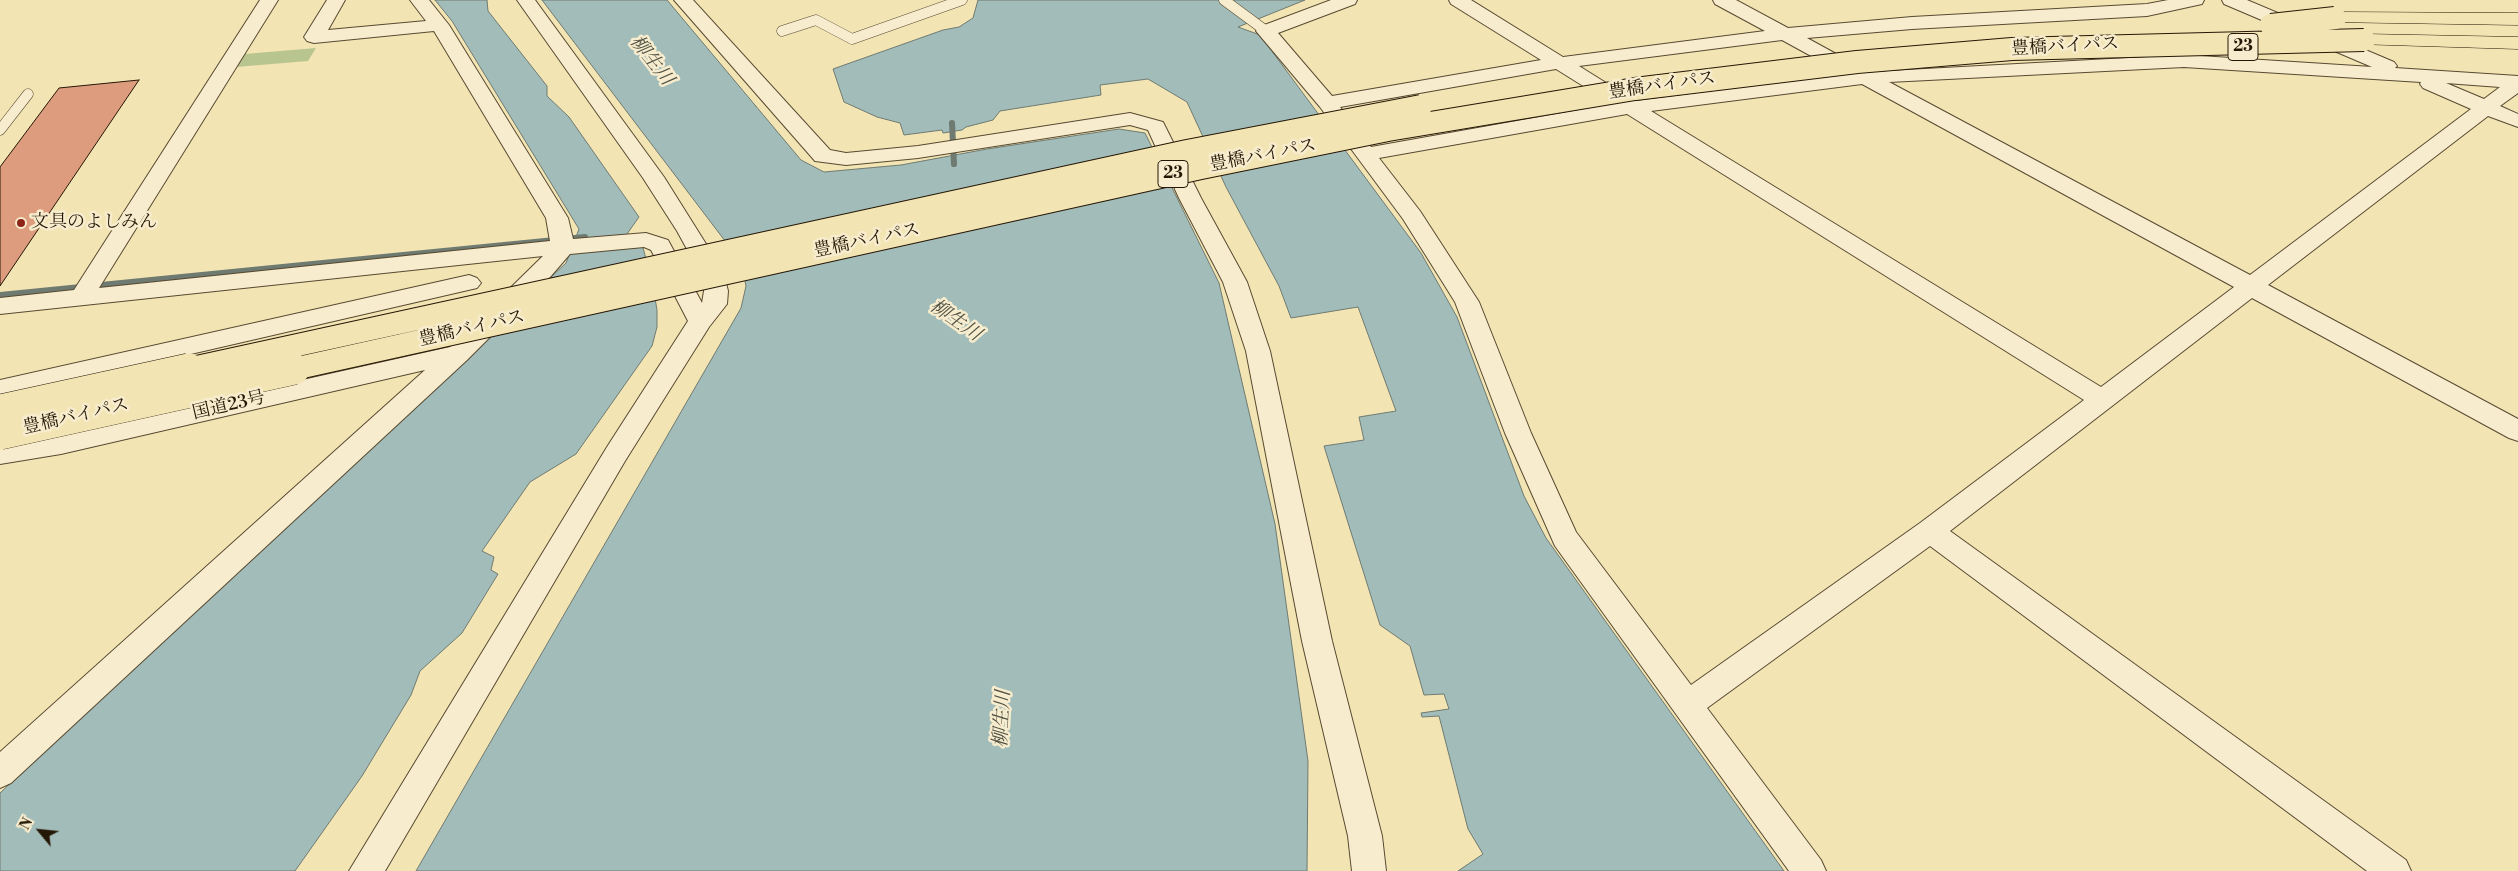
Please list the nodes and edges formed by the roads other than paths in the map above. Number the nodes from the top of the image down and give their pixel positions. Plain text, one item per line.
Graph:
1 (269, 0) edge
2 (336, 0) edge
3 (419, 0) edge
4 (526, 0) edge
5 (683, 0) edge
6 (962, 0) edge
7 (1224, 0) edge
8 (1348, 0) edge
9 (1458, 0) edge
10 (1722, 0) edge
11 (2195, 0) edge
12 (2231, 0) edge
13 (2518, 19) edge
14 (440, 25) junction
15 (1265, 30) junction
16 (2518, 30) edge
17 (782, 31) dead end
18 (1786, 34) junction
19 (2354, 34) junction
20 (2518, 43) edge
21 (2518, 56) edge
22 (1559, 63) junction
23 (2410, 76) junction
24 (1864, 78) junction
25 (2518, 82) edge
26 (28, 94) dead end
27 (1327, 102) junction
28 (1632, 107) junction
29 (2486, 108) junction
30 (2518, 121) edge
31 (0, 130) edge
32 (1366, 154) junction
33 (562, 241) junction
34 (475, 257) junction
35 (95, 276) joint
36 (469, 283) junction
37 (2251, 287) junction
38 (82, 297) junction
39 (0, 306) edge
40 (700, 321) junction
41 (458, 354) junction
42 (0, 389) edge
43 (2101, 399) junction
44 (0, 410) edge
45 (2518, 431) edge
46 (0, 434) edge
47 (0, 454) edge
48 (1930, 531) junction
49 (1687, 706) junction
50 (0, 774) edge
51 (366, 871) edge
52 (1369, 871) edge
53 (1809, 871) edge
54 (2394, 871) edge

1 - 35 street
2 - 14 street
3 - 14 street
4 - 40 street
5 - 52 street
6 - 17 lane
7 - 15 lane
8 - 15 street
9 - 22 street
10 - 18 street
11 - 18 street
12 - 23 street
13 - 19 highway, 23
14 - 33 street
15 - 27 street
16 - 19 highway, 豊橋バイパス / 23
18 - 22 street
18 - 24 street
19 - 20 highway, 豊橋バイパス / 23
19 - 21 highway, 23
19 - 44 highway, 豊橋バイパス / 23, bridge
19 - 46 highway, 豊橋バイパス / 23, bridge
22 - 27 street
22 - 28 street
23 - 24 street
23 - 25 street
23 - 29 street
24 - 28 street
24 - 37 street
25 - 29 street
26 - 31 lane
27 - 32 street
28 - 32 street
28 - 43 street
29 - 30 street
29 - 37 street
32 - 49 street
33 - 34 street
33 - 40 street
33 - 41 street
34 - 36 street
34 - 38 street
35 - 38 street
36 - 41 street
36 - 42 street
37 - 43 street
37 - 45 street
38 - 39 street
40 - 51 street
41 - 47 street, 国道23号
41 - 50 street
43 - 48 street
48 - 49 street
48 - 54 street
49 - 53 street

